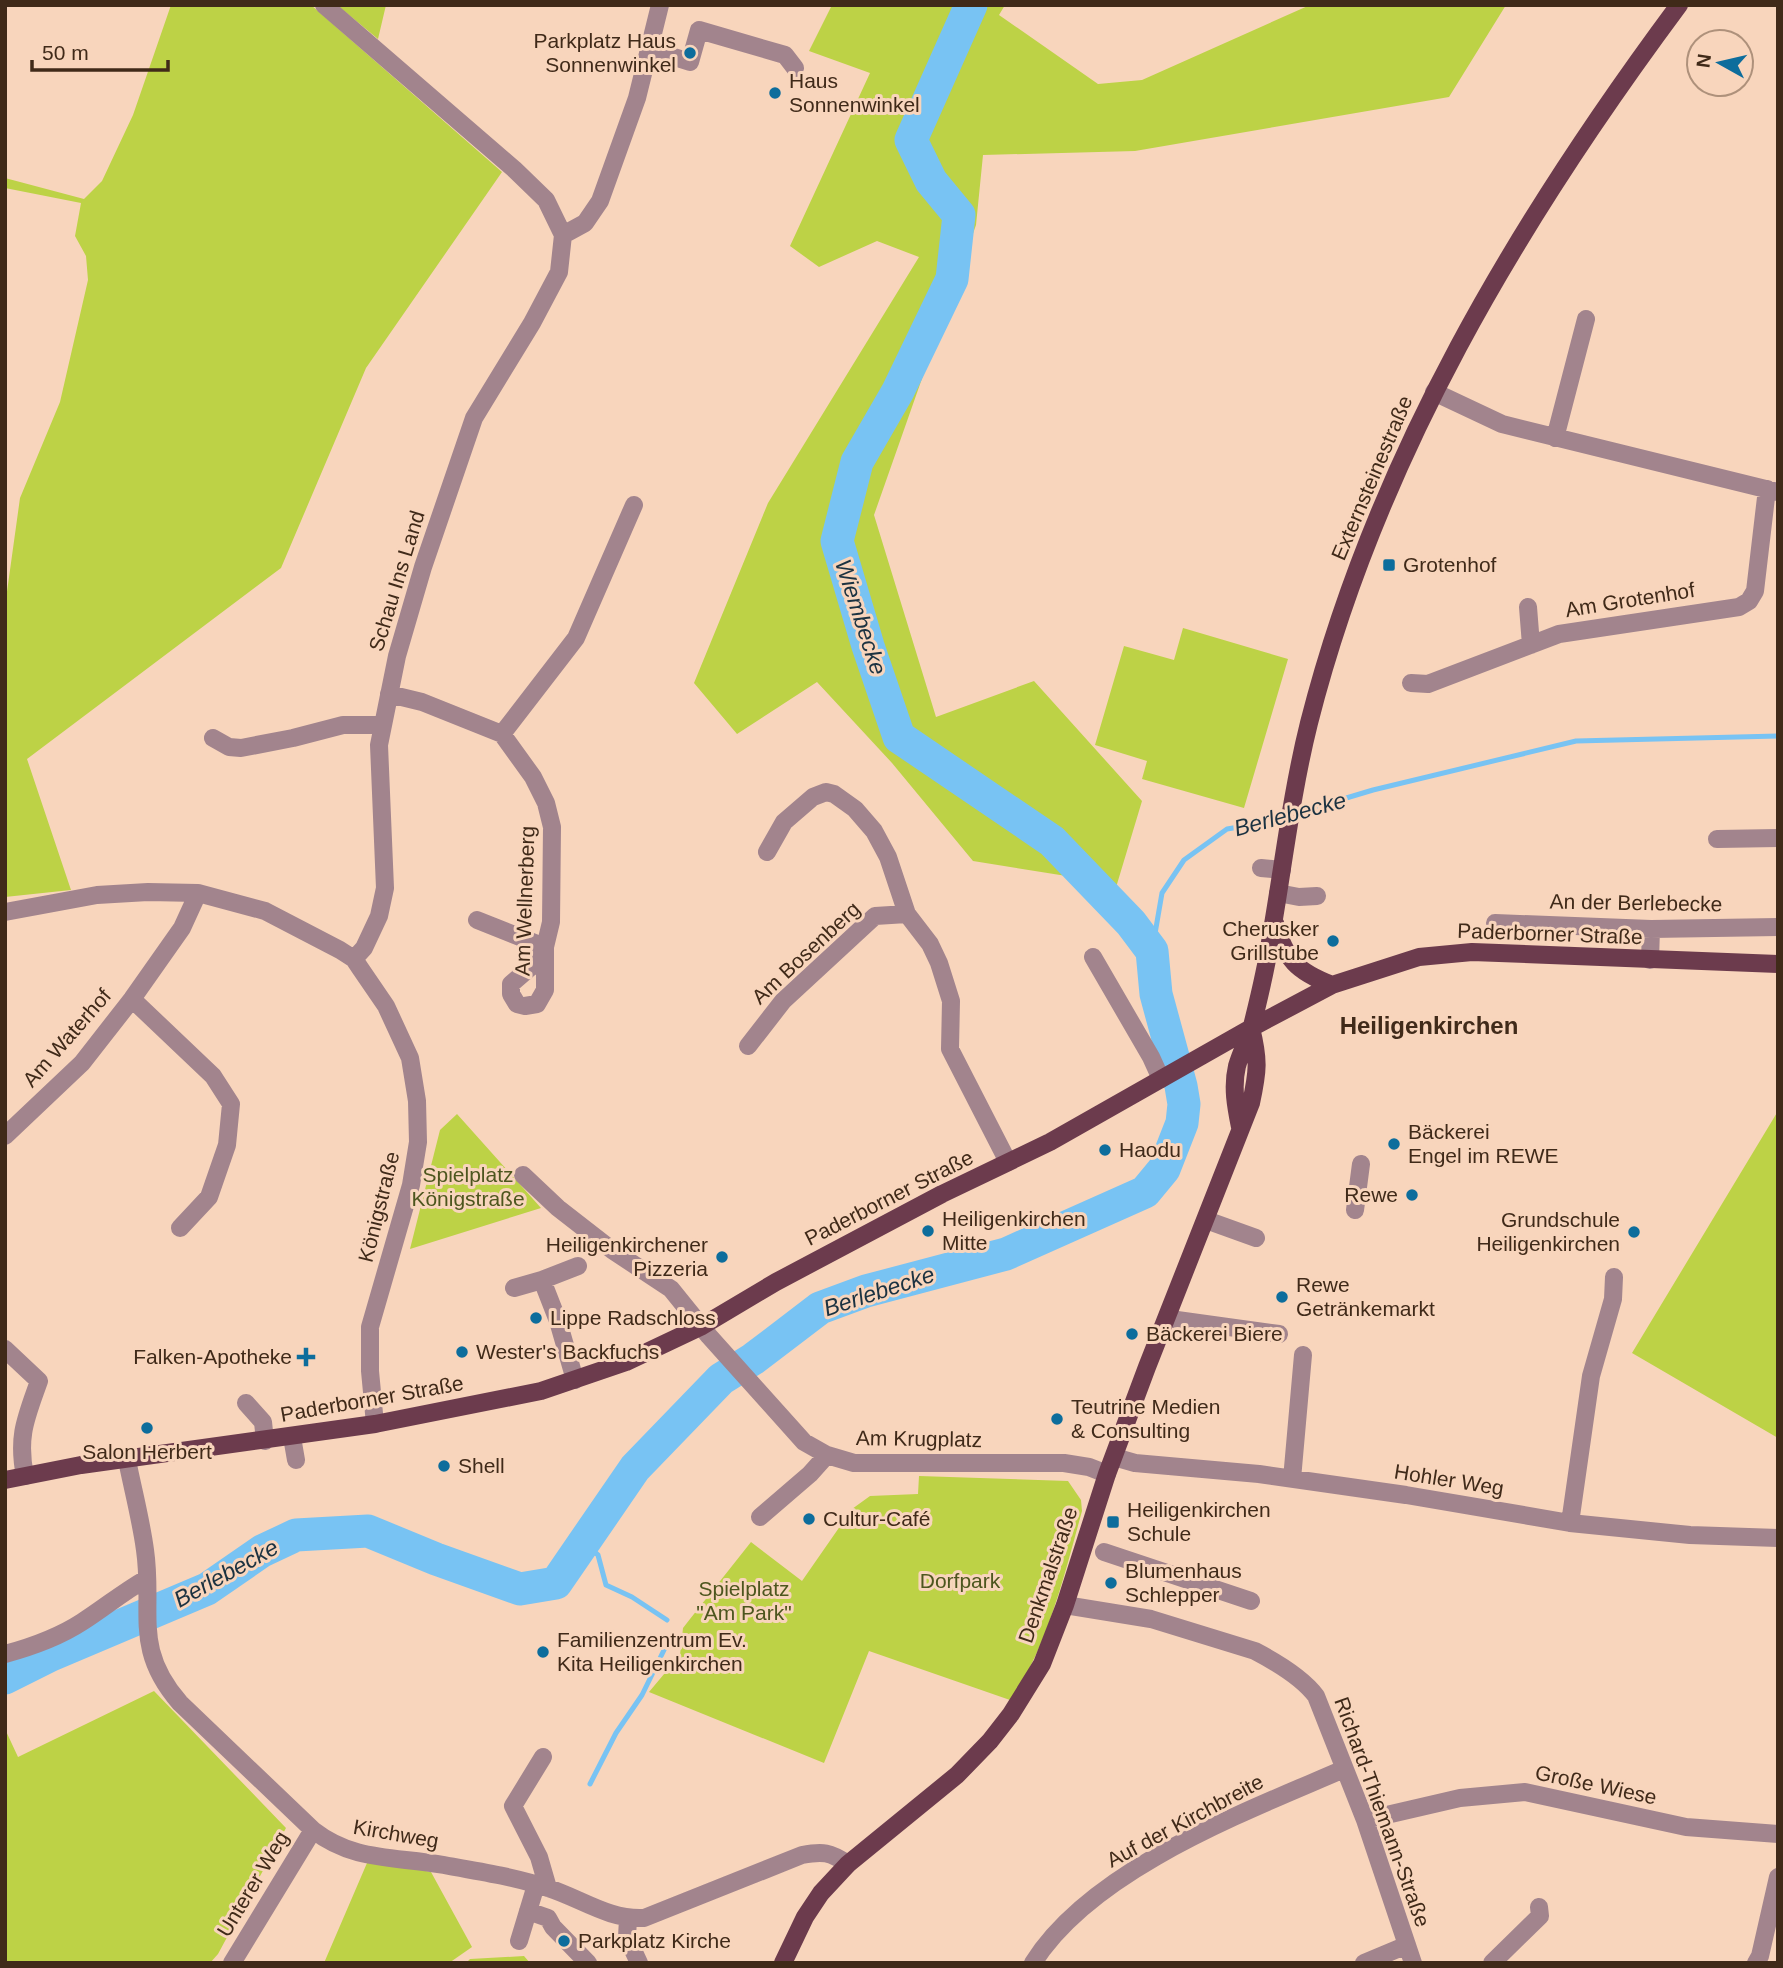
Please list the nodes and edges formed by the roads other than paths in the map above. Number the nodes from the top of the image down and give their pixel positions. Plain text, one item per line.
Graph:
1 (324, 5) edge
2 (660, 5) edge
3 (1679, 5) edge
4 (649, 54) junction
5 (795, 68) dead end
6 (563, 235) junction
7 (1586, 319) dead end
8 (1434, 392) junction
9 (1555, 438) junction
10 (1773, 490) edge
11 (634, 505) dead end
12 (1528, 607) dead end
13 (1531, 645) junction
14 (1411, 683) dead end
15 (389, 694) junction
16 (383, 725) junction
17 (502, 734) junction
18 (212, 738) dead end
19 (1778, 838) edge
20 (1717, 839) dead end
21 (767, 852) dead end
22 (1261, 868) dead end
23 (1282, 870) junction
24 (198, 893) junction
25 (1279, 893) junction
26 (1317, 896) dead end
27 (5, 912) edge
28 (906, 914) junction
29 (477, 920) dead end
30 (1274, 920) junction
31 (1495, 923) dead end
32 (1778, 927) edge
33 (1651, 929) junction
34 (545, 947) junction
35 (1093, 957) dead end
36 (354, 959) junction
37 (1650, 960) junction
38 (1778, 964) edge
39 (1332, 985) junction
40 (132, 999) junction
41 (1251, 1028) junction
42 (748, 1046) dead end
43 (1161, 1079) junction
44 (5, 1136) edge
45 (1009, 1162) junction
46 (1362, 1164) dead end
47 (523, 1175) dead end
48 (1355, 1210) dead end
49 (1206, 1220) junction
50 (180, 1228) dead end
51 (1256, 1238) dead end
52 (578, 1266) dead end
53 (1614, 1276) dead end
54 (542, 1280) junction
55 (514, 1288) dead end
56 (1168, 1315) junction
57 (702, 1326) junction
58 (1279, 1334) dead end
59 (5, 1349) edge
60 (1303, 1355) dead end
61 (575, 1380) junction
62 (246, 1403) dead end
63 (375, 1424) junction
64 (14, 1429) edge
65 (292, 1437) junction
66 (265, 1441) junction
67 (827, 1455) junction
68 (127, 1460) junction
69 (296, 1460) dead end
70 (1111, 1465) junction
71 (25, 1476) junction
72 (1292, 1479) junction
73 (5, 1480) edge
74 (760, 1517) dead end
75 (1570, 1523) junction
76 (1778, 1538) edge
77 (1104, 1552) dead end
78 (146, 1585) junction
79 (1251, 1601) dead end
80 (1065, 1605) junction
81 (5, 1654) edge
82 (543, 1757) dead end
83 (1344, 1769) junction
84 (1365, 1820) junction
85 (313, 1830) junction
86 (1778, 1834) edge
87 (848, 1864) junction
88 (1778, 1877) edge
89 (549, 1889) junction
90 (1539, 1907) dead end
91 (528, 1911) junction
92 (548, 1918) junction
93 (636, 1919) junction
94 (519, 1941) dead end
95 (1407, 1945) junction
96 (1761, 1961) edge
97 (232, 1963) edge
98 (588, 1963) edge
99 (639, 1963) edge
100 (783, 1963) edge
101 (1033, 1963) edge
102 (1364, 1963) edge
103 (1413, 1963) edge
104 (1492, 1963) edge

1 - 6 street
2 - 4 street
3 - 8 main road, Externsteinestraße
4 - 5 street
4 - 6 street
6 - 15 street, Schau Ins Land
7 - 9 street
8 - 9 street, Am Grotenhof
8 - 23 main road, Externsteinestraße
9 - 10 street, Am Grotenhof
10 - 13 street, Am Grotenhof
11 - 17 street
12 - 13 street
13 - 14 street, Am Grotenhof
15 - 16 street, Schau Ins Land
15 - 17 street
16 - 18 street
16 - 36 street, Schau Ins Land
17 - 34 street, Am Wellnerberg
19 - 20 street
21 - 28 street
22 - 23 street
23 - 25 main road, Externsteinestraße
24 - 27 street, Königstraße
24 - 36 street, Königstraße
24 - 40 street, Am Waterhof
25 - 26 street
25 - 30 main road, Externsteinestraße
28 - 42 street, Am Bosenberg
28 - 45 street
29 - 34 street
30 - 39 main road
30 - 41 main road, Externsteinestraße
31 - 33 street, An der Berlebecke
32 - 33 street, An der Berlebecke
33 - 37 street
34 - 34 street, Am Wellnerberg
35 - 43 street
36 - 63 street, Königstraße
37 - 38 main road, Paderborner Straße
37 - 39 main road, Paderborner Straße
39 - 41 main road, Paderborner Straße
40 - 44 street, Am Waterhof
40 - 50 street, Am Waterhof
41 - 43 main road, Paderborner Straße
41 - 49 main road, Denkmalstraße
43 - 45 main road, Paderborner Straße
45 - 57 main road, Paderborner Straße
46 - 48 street
47 - 57 street
49 - 51 street
49 - 56 main road, Denkmalstraße
52 - 54 street
53 - 75 street
54 - 55 street
54 - 61 street
56 - 58 street
56 - 70 main road, Denkmalstraße
57 - 61 main road, Paderborner Straße
57 - 67 street, Am Krugplatz
59 - 64 street
60 - 72 street
61 - 63 main road, Paderborner Straße
62 - 66 street
63 - 65 main road, Paderborner Straße
64 - 71 street
65 - 66 main road, Paderborner Straße
65 - 69 street
66 - 68 main road, Paderborner Straße
67 - 70 street, Am Krugplatz
67 - 74 street
68 - 71 main road, Paderborner Straße
68 - 78 street, Kirchweg
70 - 72 street, Hohler Weg
70 - 80 main road, Denkmalstraße
71 - 73 main road, Paderborner Straße
72 - 75 street, Hohler Weg
75 - 76 street, Hohler Weg
77 - 79 street
78 - 81 street
78 - 85 street, Kirchweg
80 - 83 street, Richard-Thiemann-Straße
80 - 87 main road, Denkmalstraße
82 - 89 street
83 - 84 street, Richard-Thiemann-Straße
83 - 101 street, Auf der Kirchbreite
84 - 86 street, Große Wiese
84 - 95 street, Richard-Thiemann-Straße
85 - 89 street, Kirchweg
85 - 97 street, Unterer Weg
87 - 93 street
87 - 100 main road, Denkmalstraße
88 - 96 street
89 - 91 street
89 - 92 street
89 - 93 street, Kirchweg
90 - 104 street
91 - 92 street
91 - 94 street
92 - 98 street
93 - 99 street
95 - 102 street
95 - 103 street, Richard-Thiemann-Straße

